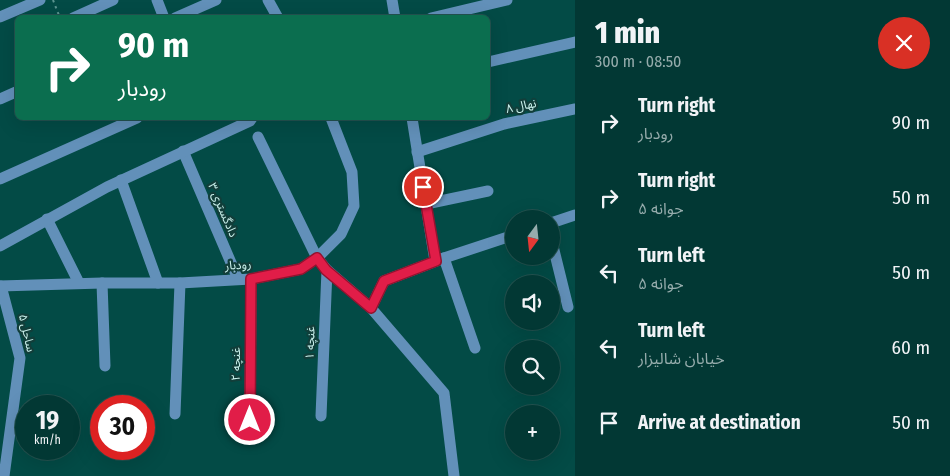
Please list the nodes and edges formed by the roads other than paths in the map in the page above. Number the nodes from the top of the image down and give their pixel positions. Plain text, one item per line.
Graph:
1 (40, 0) edge
2 (113, 0) edge
3 (156, 0) edge
4 (216, 0) edge
5 (268, 0) edge
6 (392, 0) edge
7 (507, 0) edge
8 (0, 15) edge
9 (80, 15) edge
10 (163, 15) edge
11 (182, 15) edge
12 (276, 15) edge
13 (394, 15) edge
14 (444, 15) edge
15 (575, 42) edge
16 (490, 62) edge
17 (15, 92) edge
18 (0, 99) edge
19 (575, 109) edge
20 (133, 120) edge
21 (251, 120) edge
22 (332, 120) edge
23 (412, 120) edge
24 (258, 138) dead end
25 (184, 152) junction
26 (418, 152) junction
27 (0, 179) edge
28 (121, 180) junction
29 (488, 191) dead end
30 (426, 204) junction
31 (575, 215) edge
32 (47, 219) junction
33 (560, 220) edge
34 (505, 238) edge
35 (0, 246) edge
36 (317, 258) junction
37 (440, 259) junction
38 (558, 265) edge
39 (326, 270) junction
40 (238, 279) junction
41 (251, 279) junction
42 (180, 282) junction
43 (79, 283) junction
44 (102, 283) junction
45 (158, 283) junction
46 (1, 286) edge
47 (568, 307) dead end
48 (371, 308) junction
49 (475, 348) dead end
50 (105, 366) dead end
51 (175, 414) dead end
52 (321, 416) dead end
53 (250, 420) dead end
54 (4, 476) edge
55 (454, 476) edge

1 - 8 street
2 - 9 street
3 - 10 street
4 - 11 street
5 - 12 street
6 - 13 street
7 - 14 street
15 - 16 street
17 - 18 street
19 - 26 street, نهال ۸
20 - 27 street
21 - 25 street
22 - 36 street, رودبار
23 - 26 street
24 - 36 street
25 - 28 street
25 - 40 street, دادگستری ۳
26 - 30 street
28 - 32 street
28 - 45 street
29 - 30 street
30 - 37 street
31 - 33 street
32 - 35 street
32 - 43 street
34 - 37 street
36 - 39 street
36 - 41 street, رودبار
37 - 48 street
37 - 49 street
38 - 47 street
39 - 48 street
39 - 52 street, غنچه ۱
40 - 41 street, رودبار
40 - 42 street, رودبار
41 - 53 street, غنچه ۲
42 - 45 street, رودبار
42 - 51 street
43 - 44 street, رودبار
43 - 46 street, رودبار
44 - 45 street, رودبار
44 - 50 street
46 - 54 street, ساحل ۵
48 - 55 street

